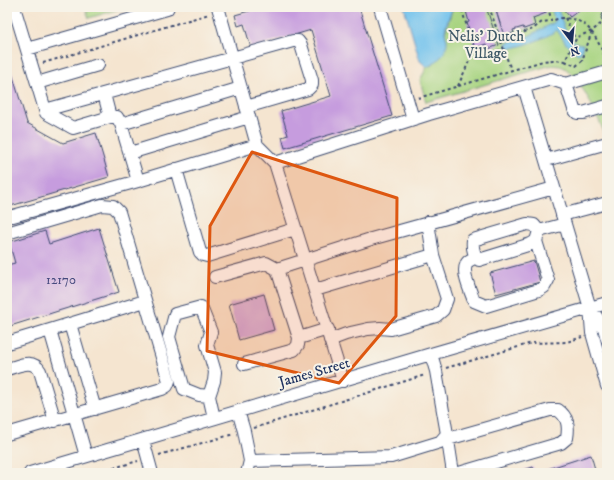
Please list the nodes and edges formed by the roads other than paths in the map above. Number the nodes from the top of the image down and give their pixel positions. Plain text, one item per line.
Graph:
1 (14, 7) edge
2 (168, 7) edge
3 (218, 7) edge
4 (380, 7) edge
5 (27, 49) junction
6 (232, 58) junction
7 (98, 65) dead end
8 (607, 72) edge
9 (37, 83) junction
10 (566, 84) junction
11 (524, 87) junction
12 (240, 88) junction
13 (104, 94) junction
14 (607, 106) edge
15 (45, 110) junction
16 (247, 112) junction
17 (110, 117) junction
18 (413, 119) junction
19 (121, 124) junction
20 (607, 143) edge
21 (257, 145) junction
22 (130, 153) junction
23 (546, 160) junction
24 (275, 162) junction
25 (176, 169) junction
26 (138, 181) junction
27 (554, 188) junction
28 (607, 203) edge
29 (7, 216) edge
30 (564, 220) junction
31 (428, 222) junction
32 (295, 229) junction
33 (7, 233) edge
34 (537, 236) junction
35 (433, 255) junction
36 (476, 257) junction
37 (305, 261) junction
38 (277, 268) junction
39 (215, 277) dead end
40 (315, 290) junction
41 (145, 301) junction
42 (607, 303) edge
43 (590, 308) junction
44 (70, 324) junction
45 (50, 330) junction
46 (329, 334) junction
47 (299, 338) junction
48 (607, 339) edge
49 (7, 342) edge
50 (431, 354) junction
51 (244, 364) dead end
52 (7, 369) edge
53 (343, 381) junction
54 (607, 386) edge
55 (209, 396) junction
56 (95, 408) junction
57 (238, 411) junction
58 (75, 415) junction
59 (214, 418) junction
60 (55, 421) junction
61 (7, 434) edge
62 (447, 436) junction
63 (143, 440) junction
64 (86, 456) junction
65 (250, 461) junction
66 (30, 473) edge
67 (152, 473) edge
68 (248, 473) edge
69 (453, 473) edge
70 (459, 473) edge

1 - 5 street
2 - 5 street
3 - 6 street
4 - 18 street
5 - 9 street
6 - 12 street
6 - 13 street
6 - 16 street
7 - 9 street
8 - 10 street
9 - 15 street
10 - 11 street
10 - 14 street
11 - 18 street
11 - 23 street
12 - 16 street
12 - 19 street
13 - 15 street
13 - 17 street
15 - 17 street
16 - 21 street
16 - 22 street
17 - 19 street
18 - 24 street
19 - 22 street
20 - 23 street
21 - 24 street
21 - 25 street
22 - 26 street
23 - 27 street
24 - 32 street
25 - 26 street
25 - 32 street
26 - 29 street
27 - 30 street
27 - 31 street
28 - 30 street
30 - 34 street
30 - 43 street
31 - 35 street
31 - 37 street
32 - 37 street
33 - 41 street
34 - 36 street
34 - 36 street
34 - 36 street
35 - 40 street
35 - 46 street
37 - 38 street
37 - 40 street
38 - 39 street
38 - 47 street
40 - 46 street
41 - 44 street
41 - 56 street
42 - 43 street, James Street
43 - 48 street
43 - 50 street, James Street
43 - 54 street
44 - 45 street
44 - 56 street
45 - 49 street
45 - 58 street
46 - 47 street
46 - 53 street
47 - 51 street
50 - 53 street, James Street
50 - 62 street
52 - 60 street
53 - 57 street, James Street
55 - 55 street
55 - 59 street
56 - 58 street
57 - 59 street, James Street
57 - 65 street
58 - 60 street
58 - 64 street
59 - 63 street, James Street
60 - 61 street
62 - 65 street
62 - 69 street
62 - 70 street
63 - 64 street, James Street
63 - 67 street
64 - 66 street, James Street
65 - 68 street

